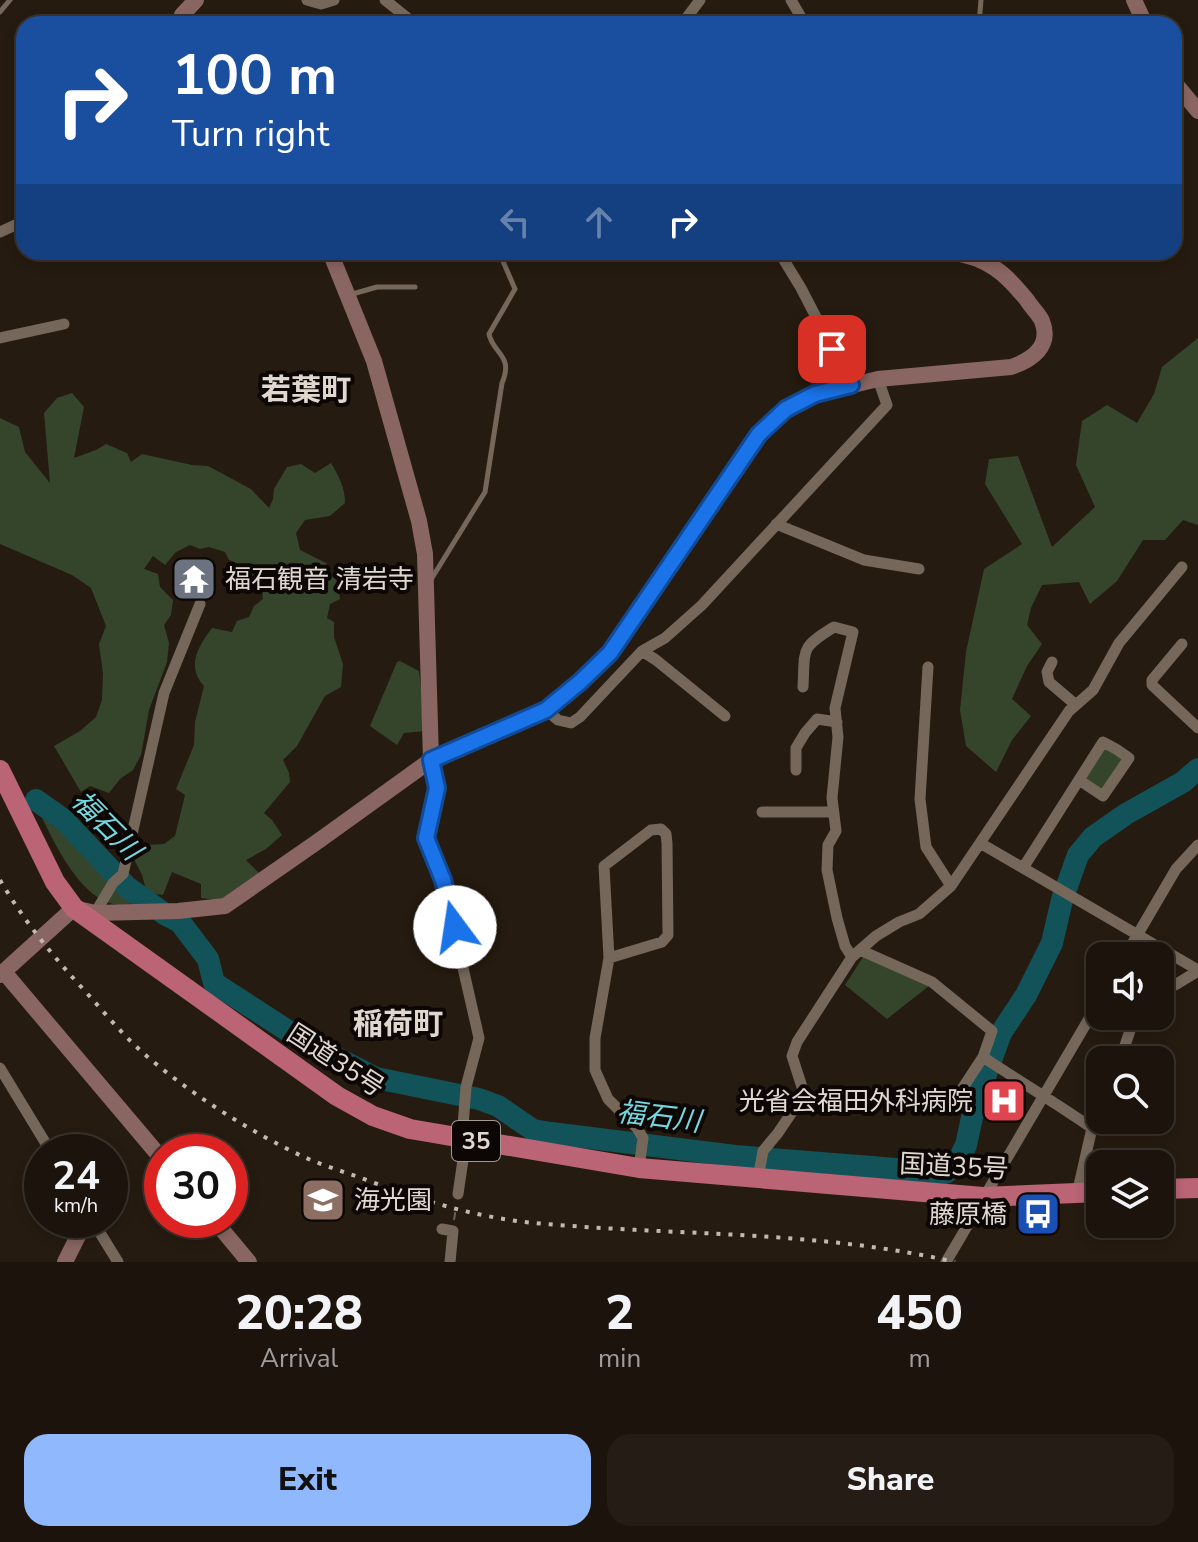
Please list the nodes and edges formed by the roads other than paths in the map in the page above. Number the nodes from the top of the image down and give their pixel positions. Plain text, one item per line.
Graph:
1 (10, 0) edge
2 (196, 0) edge
3 (307, 0) edge
4 (334, 0) edge
5 (385, 0) edge
6 (0, 12) edge
7 (182, 16) edge
8 (405, 16) edge
9 (1182, 95) edge
10 (1198, 111) edge
11 (333, 260) edge
12 (502, 260) edge
13 (784, 260) edge
14 (978, 260) edge
15 (415, 287) dead end
16 (348, 296) junction
17 (64, 324) dead end
18 (0, 338) edge
19 (878, 379) junction
20 (851, 385) junction
21 (776, 524) junction
22 (1182, 567) dead end
23 (919, 569) dead end
24 (426, 587) junction
25 (200, 604) dead end
26 (1182, 644) dead end
27 (642, 651) junction
28 (1052, 662) dead end
29 (928, 667) dead end
30 (803, 687) dead end
31 (1076, 705) junction
32 (546, 710) junction
33 (725, 716) dead end
34 (837, 722) junction
35 (1198, 728) edge
36 (431, 760) junction
37 (0, 770) edge
38 (796, 770) dead end
39 (1079, 780) junction
40 (762, 812) dead end
41 (833, 812) junction
42 (980, 843) junction
43 (1198, 845) edge
44 (1023, 868) junction
45 (951, 886) junction
46 (74, 908) junction
47 (95, 913) junction
48 (1137, 935) junction
49 (1133, 942) edge
50 (856, 953) junction
51 (609, 958) junction
52 (1198, 970) edge
53 (2, 974) edge
54 (1174, 985) edge
55 (1086, 1024) edge
56 (983, 1057) junction
57 (0, 1068) edge
58 (962, 1089) dead end
59 (1045, 1095) junction
60 (1086, 1124) edge
61 (462, 1132) junction
62 (40, 1134) edge
63 (1091, 1134) edge
64 (144, 1138) edge
65 (640, 1161) junction
66 (761, 1164) junction
67 (1198, 1188) edge
68 (1174, 1189) edge
69 (1086, 1193) edge
70 (458, 1194) road end
71 (1077, 1194) junction
72 (983, 1197) junction
73 (447, 1230) road end
74 (77, 1238) edge
75 (103, 1238) edge
76 (229, 1238) edge
77 (65, 1262) edge
78 (118, 1262) edge
79 (249, 1262) edge
80 (450, 1262) edge
81 (946, 1262) edge

1 - 6 lane
2 - 7 street
3 - 4 street
5 - 8 street
9 - 10 street
11 - 16 street
12 - 24 lane
13 - 20 street
14 - 19 street
15 - 16 lane
16 - 24 street
17 - 18 street
19 - 20 street
19 - 21 street
20 - 32 street
21 - 23 street
21 - 27 street
22 - 31 street
24 - 36 street
25 - 47 street
26 - 35 street
27 - 32 street
27 - 33 street
28 - 31 street
29 - 45 street
30 - 34 street
31 - 42 street
32 - 36 street
34 - 38 street
34 - 41 street
36 - 47 street
36 - 61 street
37 - 46 highway, 国道35号 / 35
39 - 39 street
39 - 44 street
40 - 41 street
41 - 50 street
42 - 44 street
42 - 45 street
43 - 48 street
44 - 48 street
45 - 50 street
46 - 47 street
46 - 53 street
46 - 61 highway, 国道35号 / 35
48 - 49 street
48 - 52 street
50 - 56 street
50 - 66 street
51 - 51 street
51 - 65 street
52 - 54 street
53 - 64 street
55 - 59 street
56 - 58 street
56 - 59 street
57 - 62 street
59 - 60 street
59 - 72 street
61 - 65 highway, 国道35号 / 35
61 - 70 street
63 - 71 street
65 - 66 highway, 国道35号 / 35
66 - 72 highway, 国道35号 / 35
67 - 68 highway
69 - 71 highway, 国道35号 / 35
71 - 72 highway, 国道35号 / 35
72 - 81 street
73 - 80 street
74 - 77 street
75 - 78 street
76 - 79 street

